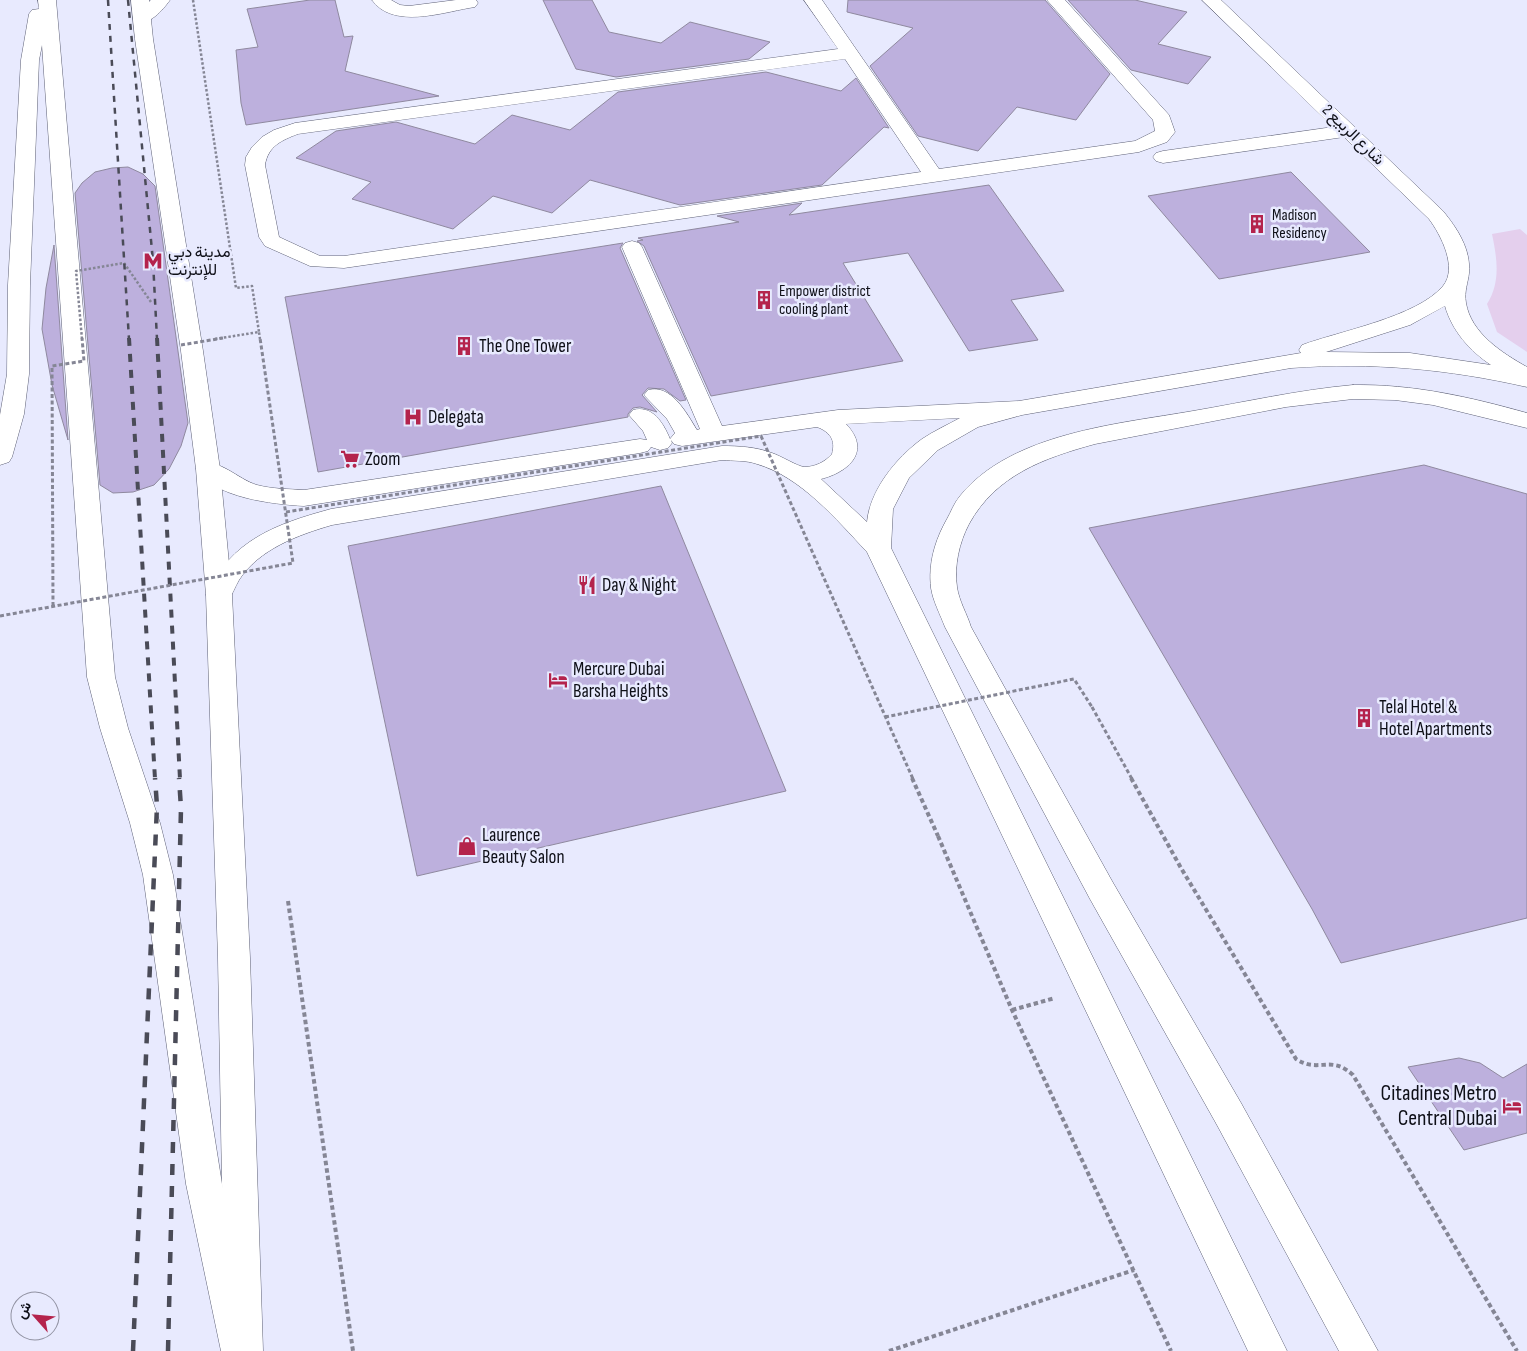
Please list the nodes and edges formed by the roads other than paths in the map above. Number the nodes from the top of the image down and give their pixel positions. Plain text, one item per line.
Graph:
1 (43, 0) edge
2 (47, 0) edge
3 (381, 0) edge
4 (813, 0) edge
5 (1056, 0) edge
6 (1211, 0) edge
7 (469, 3) dead end
8 (148, 6) edge
9 (850, 54) junction
10 (1348, 131) junction
11 (1163, 157) dead end
12 (934, 176) junction
13 (632, 247) dead end
14 (1454, 288) junction
15 (1291, 361) junction
16 (1527, 378) edge
17 (656, 395) dead end
18 (1019, 408) junction
19 (641, 414) dead end
20 (818, 419) junction
21 (1527, 421) edge
22 (714, 435) junction
23 (690, 438) junction
24 (660, 443) junction
25 (0, 457) edge
26 (208, 469) junction
27 (797, 475) junction
28 (878, 548) junction
29 (219, 595) junction
30 (240, 1351) edge
31 (244, 1351) edge
32 (1268, 1351) edge
33 (1359, 1351) edge

1 - 25 main road
2 - 30 main road
3 - 7 main road
4 - 9 main road
5 - 12 main road
6 - 10 main road, شارع الربيع 2
8 - 26 main road
9 - 12 main road
9 - 12 main road
10 - 11 main road
10 - 14 main road, شارع الربيع 2
13 - 22 main road
14 - 15 main road
14 - 16 main road, شارع الربيع 2
15 - 16 main road
15 - 18 main road
17 - 23 main road
18 - 20 main road
18 - 28 main road
19 - 24 main road
20 - 22 main road
20 - 27 main road
21 - 33 main road
22 - 23 main road
23 - 24 main road
24 - 26 main road
26 - 29 main road
27 - 28 main road
27 - 29 main road
28 - 32 main road
29 - 31 main road

